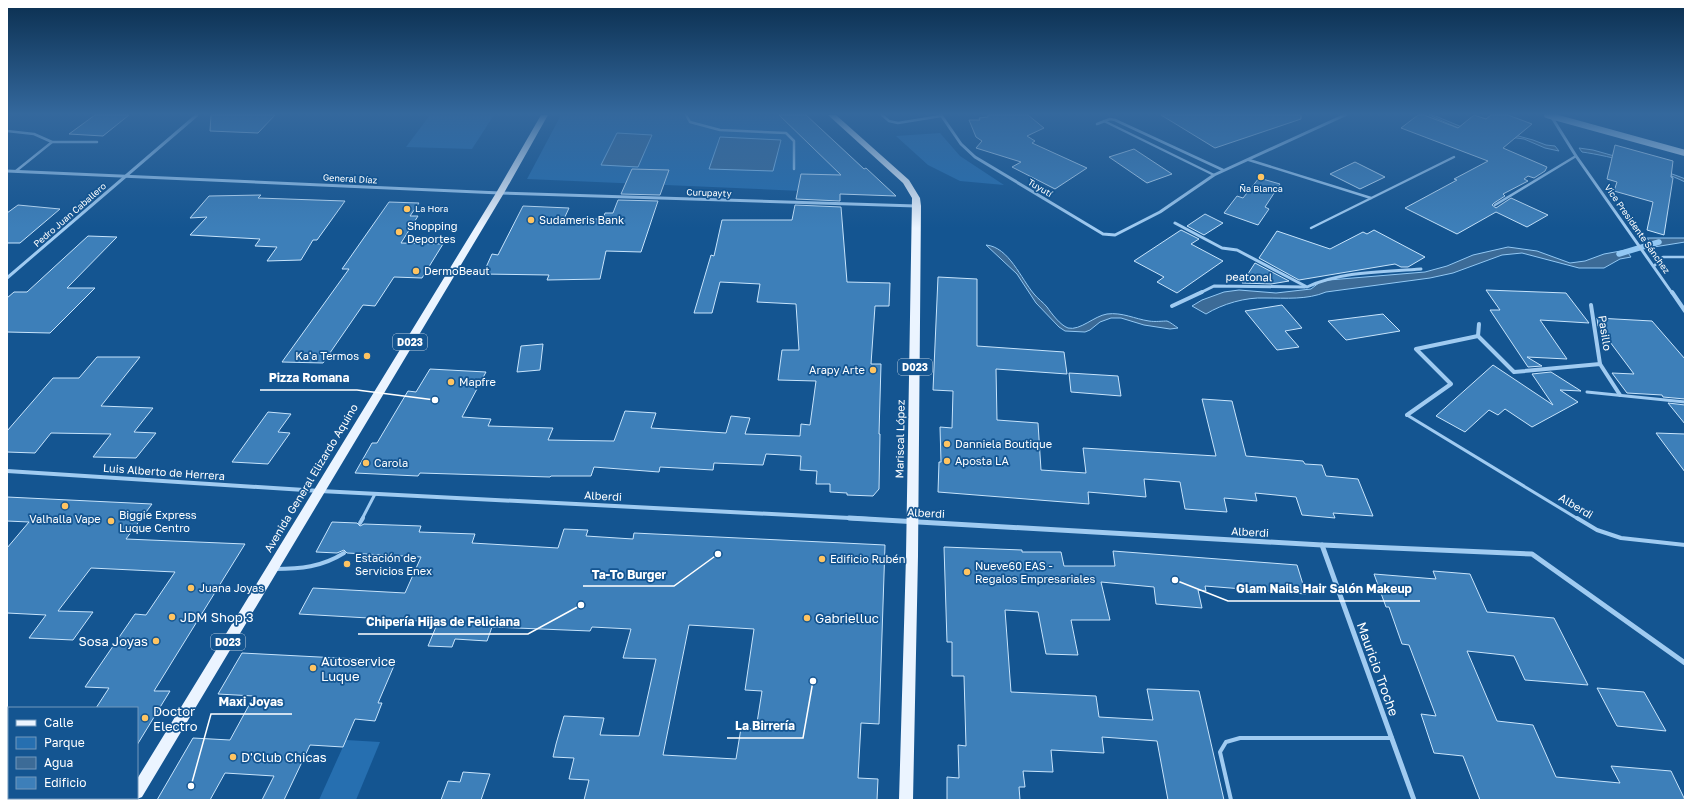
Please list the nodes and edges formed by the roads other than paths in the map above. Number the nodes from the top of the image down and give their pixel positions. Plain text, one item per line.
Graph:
1 (39, 153) edge
2 (153, 153) edge
3 (523, 153) edge
4 (794, 153) edge
5 (874, 153) edge
6 (970, 153) edge
7 (1169, 153) edge
8 (1186, 153) edge
9 (1265, 153) edge
10 (1575, 155) joint
11 (1454, 157) dead end
12 (1249, 160) junction
13 (794, 169) dead end
14 (1223, 170) junction
15 (7, 171) edge
16 (16, 171) junction
17 (1214, 175) junction
18 (125, 176) junction
19 (500, 193) junction
20 (1371, 198) junction
21 (1495, 205) dead end
22 (917, 206) junction
23 (1175, 223) dead end
24 (1311, 228) dead end
25 (1685, 257) edge
26 (1654, 266) junction
27 (1421, 269) dead end
28 (7, 278) edge
29 (1307, 287) junction
30 (1591, 305) dead end
31 (1172, 306) dead end
32 (1685, 311) edge
33 (1479, 324) dead end
34 (1478, 336) junction
35 (1600, 364) junction
36 (1587, 392) dead end
37 (1620, 395) junction
38 (1685, 402) edge
39 (1407, 415) joint
40 (7, 471) edge
41 (320, 491) junction
42 (375, 494) junction
43 (912, 521) junction
44 (360, 524) dead end
45 (1322, 545) junction
46 (1685, 545) edge
47 (344, 553) dead end
48 (272, 570) junction
49 (1685, 663) edge
50 (1392, 738) junction
51 (138, 790) edge
52 (906, 800) edge
53 (1231, 800) edge
54 (1414, 800) edge

1 - 16 lane
2 - 18 street, Pedro Juan Caballero
3 - 19 main road, Avenida General Elizardo Aquino / D023
4 - 13 lane
5 - 22 main road, Mariscal López / D023
6 - 17 street, Tuyutí
7 - 17 lane
8 - 14 lane
9 - 12 street
10 - 21 lane
10 - 26 street, Vice Presidente Sánchez
11 - 20 lane
12 - 14 street
12 - 20 lane
14 - 17 street
15 - 16 street, General Díaz
16 - 18 street, General Díaz
18 - 19 street, General Díaz
18 - 28 street, Pedro Juan Caballero
19 - 22 street, Curupayty
19 - 41 main road, Avenida General Elizardo Aquino / D023
20 - 24 lane
22 - 43 main road, Mariscal López / D023
23 - 29 street
25 - 26 lane
26 - 32 street, Vice Presidente Sánchez
27 - 29 street
29 - 31 street, peatonal
30 - 35 street, Pasillo
33 - 34 street
34 - 35 street
34 - 39 street
35 - 37 street
36 - 37 lane
37 - 38 lane
39 - 46 lane, Alberdi
40 - 41 street, Luis Alberto de Herrera
41 - 42 street, Alberdi
41 - 48 main road, Avenida General Elizardo Aquino / D023
42 - 43 street, Alberdi
42 - 44 lane
43 - 45 street, Alberdi
43 - 52 main road, Mariscal López / D023
45 - 49 street, Alberdi
45 - 50 street, Mauricio Troche
47 - 48 lane
48 - 51 main road, Avenida General Elizardo Aquino / D023
50 - 53 lane
50 - 54 street, Mauricio Troche

